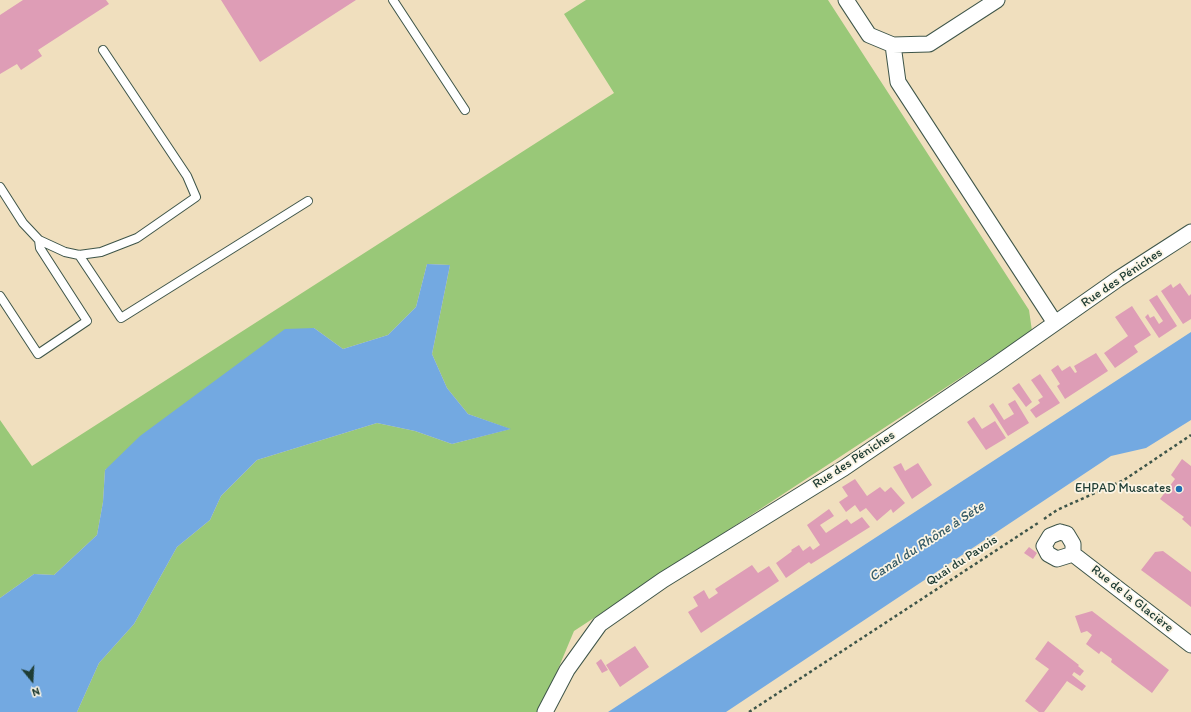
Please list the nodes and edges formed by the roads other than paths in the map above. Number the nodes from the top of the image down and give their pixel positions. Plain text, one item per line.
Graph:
1 (393, 0) edge
2 (846, 0) edge
3 (997, 0) edge
4 (893, 45) junction
5 (103, 50) dead end
6 (465, 110) dead end
7 (0, 187) edge
8 (308, 201) dead end
9 (1191, 232) edge
10 (39, 240) junction
11 (79, 255) junction
12 (0, 296) edge
13 (1055, 323) junction
14 (1073, 554) dead end
15 (1191, 644) edge
16 (545, 712) edge

1 - 6 lane
2 - 4 street
3 - 4 street
4 - 13 street
5 - 11 lane
7 - 10 lane
8 - 11 lane
9 - 13 street, Rue des Péniches
10 - 11 lane
10 - 12 lane
13 - 16 street, Rue des Péniches
14 - 15 street, Rue de la Glacière

